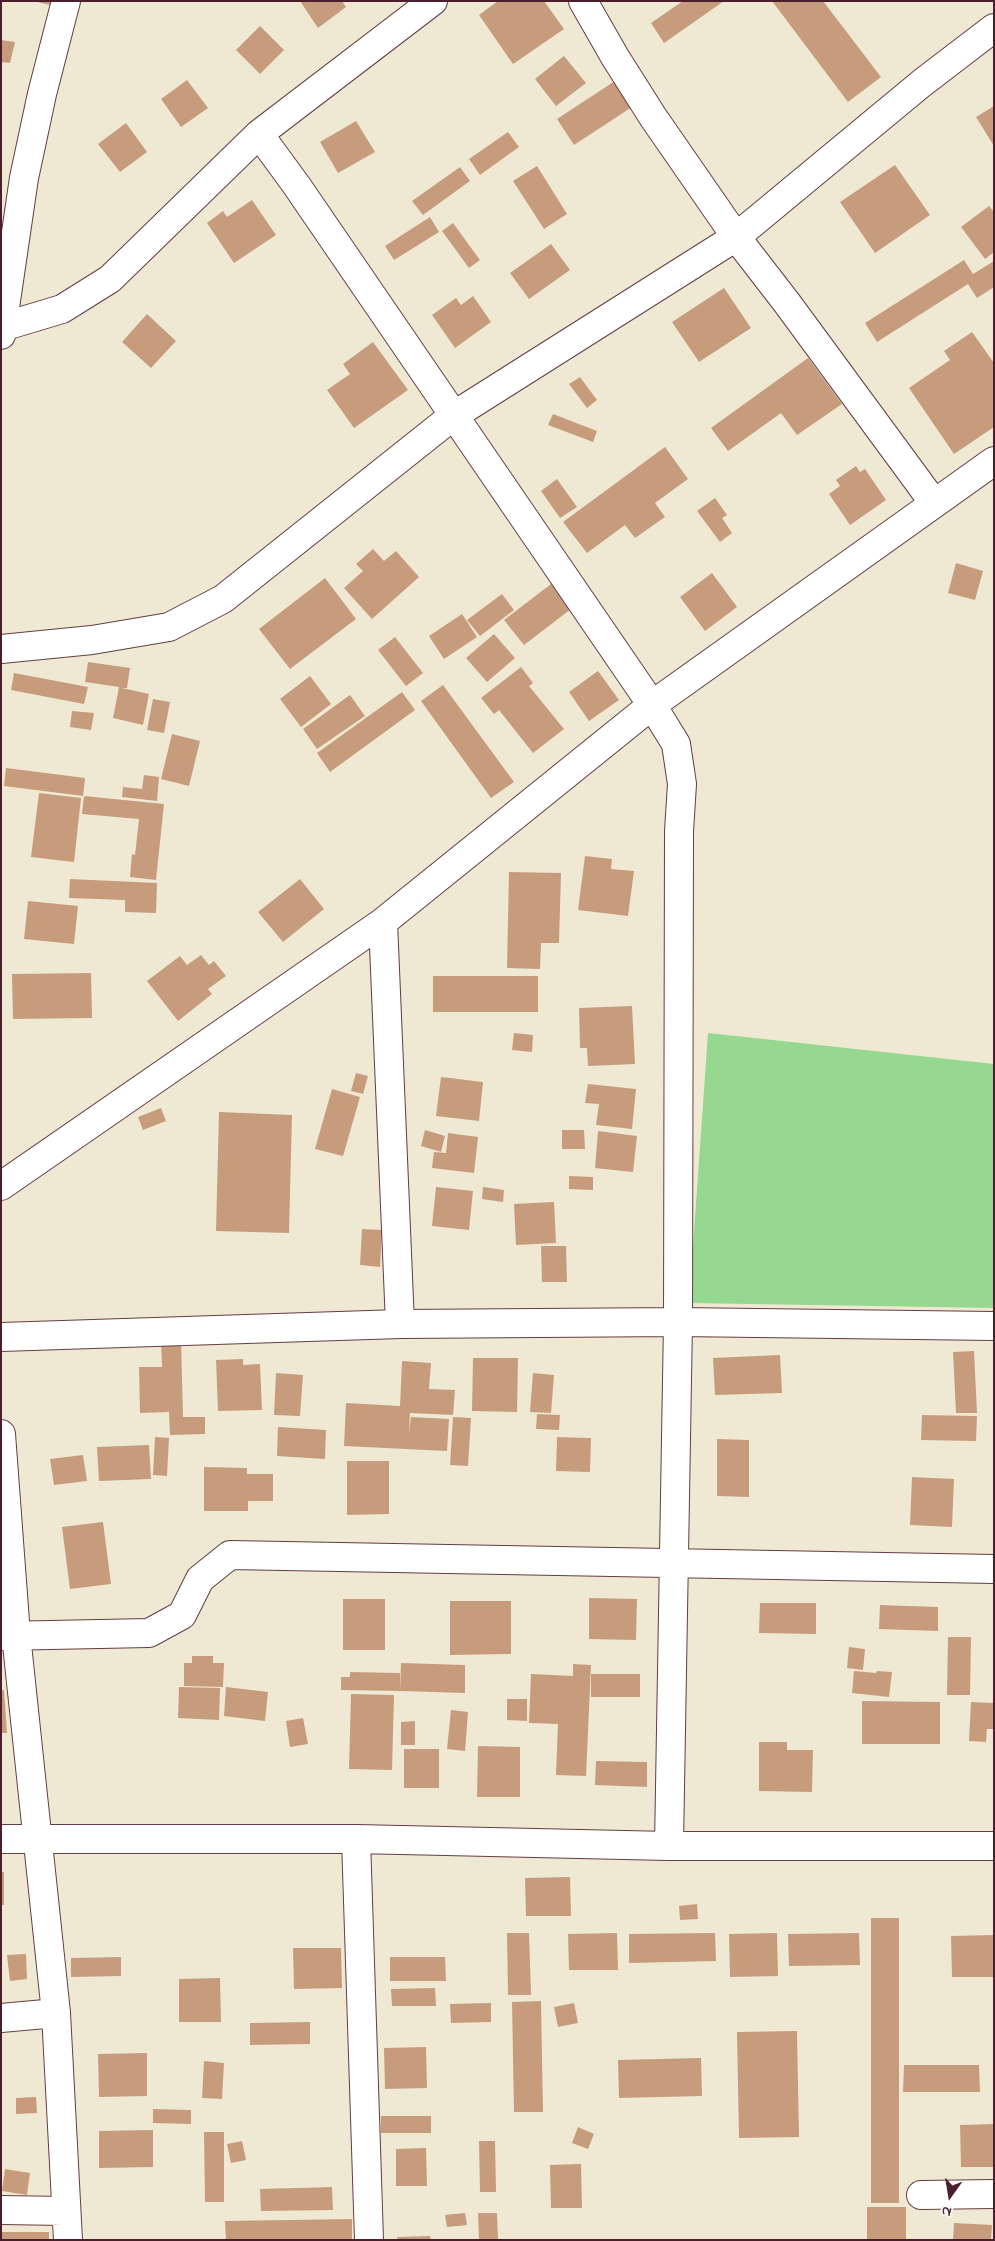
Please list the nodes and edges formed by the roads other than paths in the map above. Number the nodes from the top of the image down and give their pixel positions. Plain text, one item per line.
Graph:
1 (66, 1) edge
2 (432, 1) edge
3 (584, 1) edge
4 (994, 28) edge
5 (258, 134) junction
6 (736, 237) junction
7 (2, 327) edge
8 (1, 335) edge
9 (453, 416) junction
10 (994, 461) edge
11 (934, 503) junction
12 (1, 649) edge
13 (652, 705) junction
14 (384, 922) junction
15 (1, 1186) edge
16 (678, 1322) junction
17 (400, 1324) junction
18 (994, 1326) edge
19 (1, 1337) edge
20 (1, 1434) edge
21 (674, 1562) junction
22 (994, 1569) edge
23 (9, 1636) edge
24 (38, 1838) junction
25 (1, 1839) edge
26 (356, 1839) junction
27 (670, 1846) junction
28 (994, 1846) edge
29 (56, 2013) junction
30 (1, 2018) edge
31 (994, 2194) edge
32 (921, 2195) dead end
33 (1, 2210) edge
34 (65, 2211) junction
35 (68, 2240) edge
36 (369, 2240) edge

1 - 7 street
2 - 5 street
3 - 6 street
4 - 6 street
5 - 7 street
5 - 9 street
6 - 9 street
6 - 11 street
7 - 8 street
9 - 12 street
9 - 13 street
10 - 11 street
11 - 13 street
13 - 14 street
13 - 16 street
14 - 15 street
14 - 17 street
16 - 17 street
16 - 18 street
16 - 21 street
17 - 19 street
20 - 23 street
21 - 22 street
21 - 23 street
21 - 27 street
23 - 24 street
24 - 25 street
24 - 26 street
24 - 29 street
26 - 27 street
26 - 36 street
27 - 28 street
29 - 30 street
29 - 34 street
31 - 32 street
33 - 34 street
34 - 35 street

